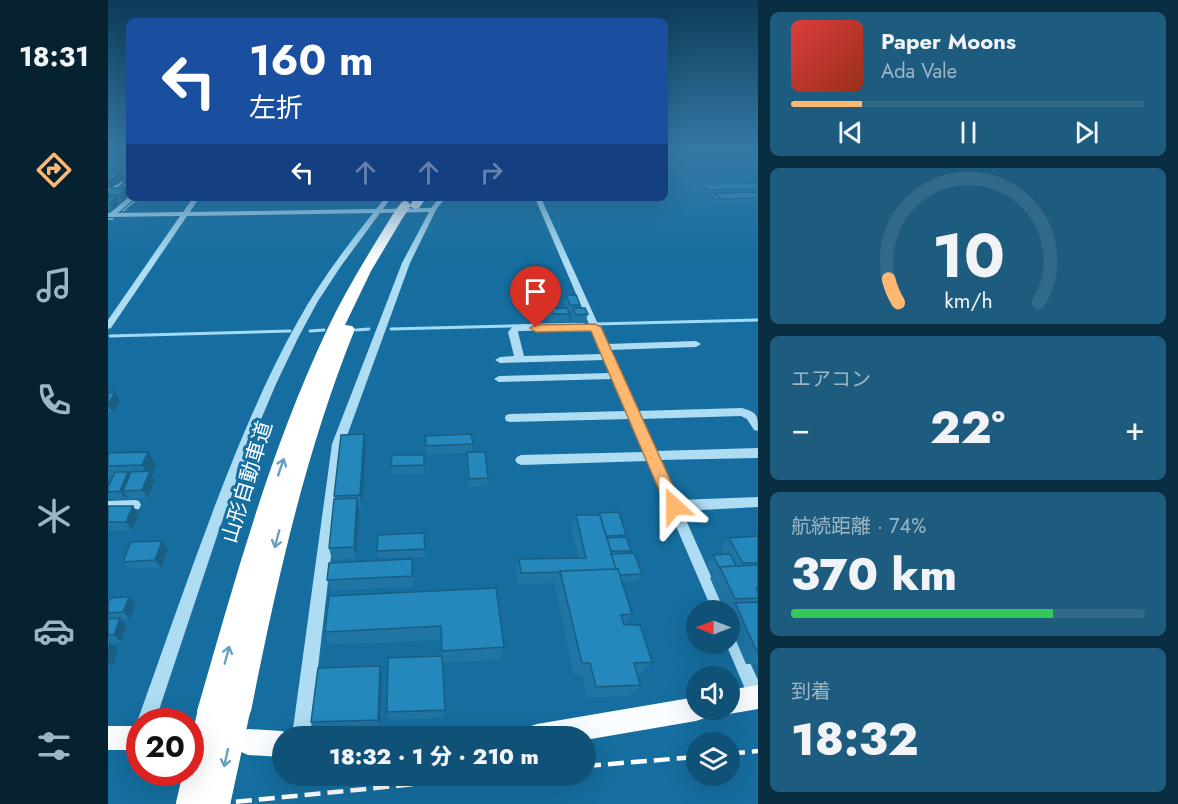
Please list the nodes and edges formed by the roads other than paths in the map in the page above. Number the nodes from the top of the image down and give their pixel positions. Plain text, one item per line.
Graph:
1 (108, 193) edge
2 (119, 193) edge
3 (128, 201) edge
4 (194, 201) edge
5 (440, 201) edge
6 (539, 201) edge
7 (407, 205) edge
8 (378, 210) junction
9 (433, 210) junction
10 (186, 213) junction
11 (110, 215) edge
12 (108, 327) edge
13 (595, 327) junction
14 (696, 344) dead end
15 (606, 352) junction
16 (500, 360) dead end
17 (520, 360) junction
18 (617, 376) junction
19 (499, 379) dead end
20 (634, 415) junction
21 (510, 418) dead end
22 (758, 427) edge
23 (758, 453) edge
24 (652, 456) junction
25 (521, 460) dead end
26 (758, 502) edge
27 (135, 505) edge
28 (108, 506) edge
29 (674, 506) junction
30 (715, 600) edge
31 (738, 654) edge
32 (757, 697) edge
33 (740, 700) edge
34 (151, 708) edge
35 (224, 711) junction
36 (686, 711) edge
37 (302, 726) edge
38 (596, 726) edge
39 (108, 738) edge
40 (126, 738) edge
41 (248, 742) dead end
42 (272, 743) edge
43 (190, 804) edge
44 (216, 804) edge

1 - 2 street
3 - 11 street
4 - 10 street
5 - 9 street
6 - 13 street
7 - 8 street
7 - 35 highway, 山形自動車道
8 - 9 street
8 - 10 street
8 - 34 street
9 - 37 street
10 - 11 street
10 - 12 street
13 - 15 street
13 - 17 street
14 - 15 street
15 - 17 street
15 - 18 street
16 - 17 street
18 - 19 street
18 - 20 street
20 - 21 street
20 - 22 street
20 - 24 street
23 - 24 street
24 - 25 street
24 - 29 street
26 - 29 street
27 - 28 street
29 - 30 street
31 - 32 street
32 - 33 main road
35 - 43 highway, 山形自動車道, bridge
35 -> 44 highway, 山形自動車道, bridge
36 - 38 main road
39 - 40 main road
41 - 42 main road

